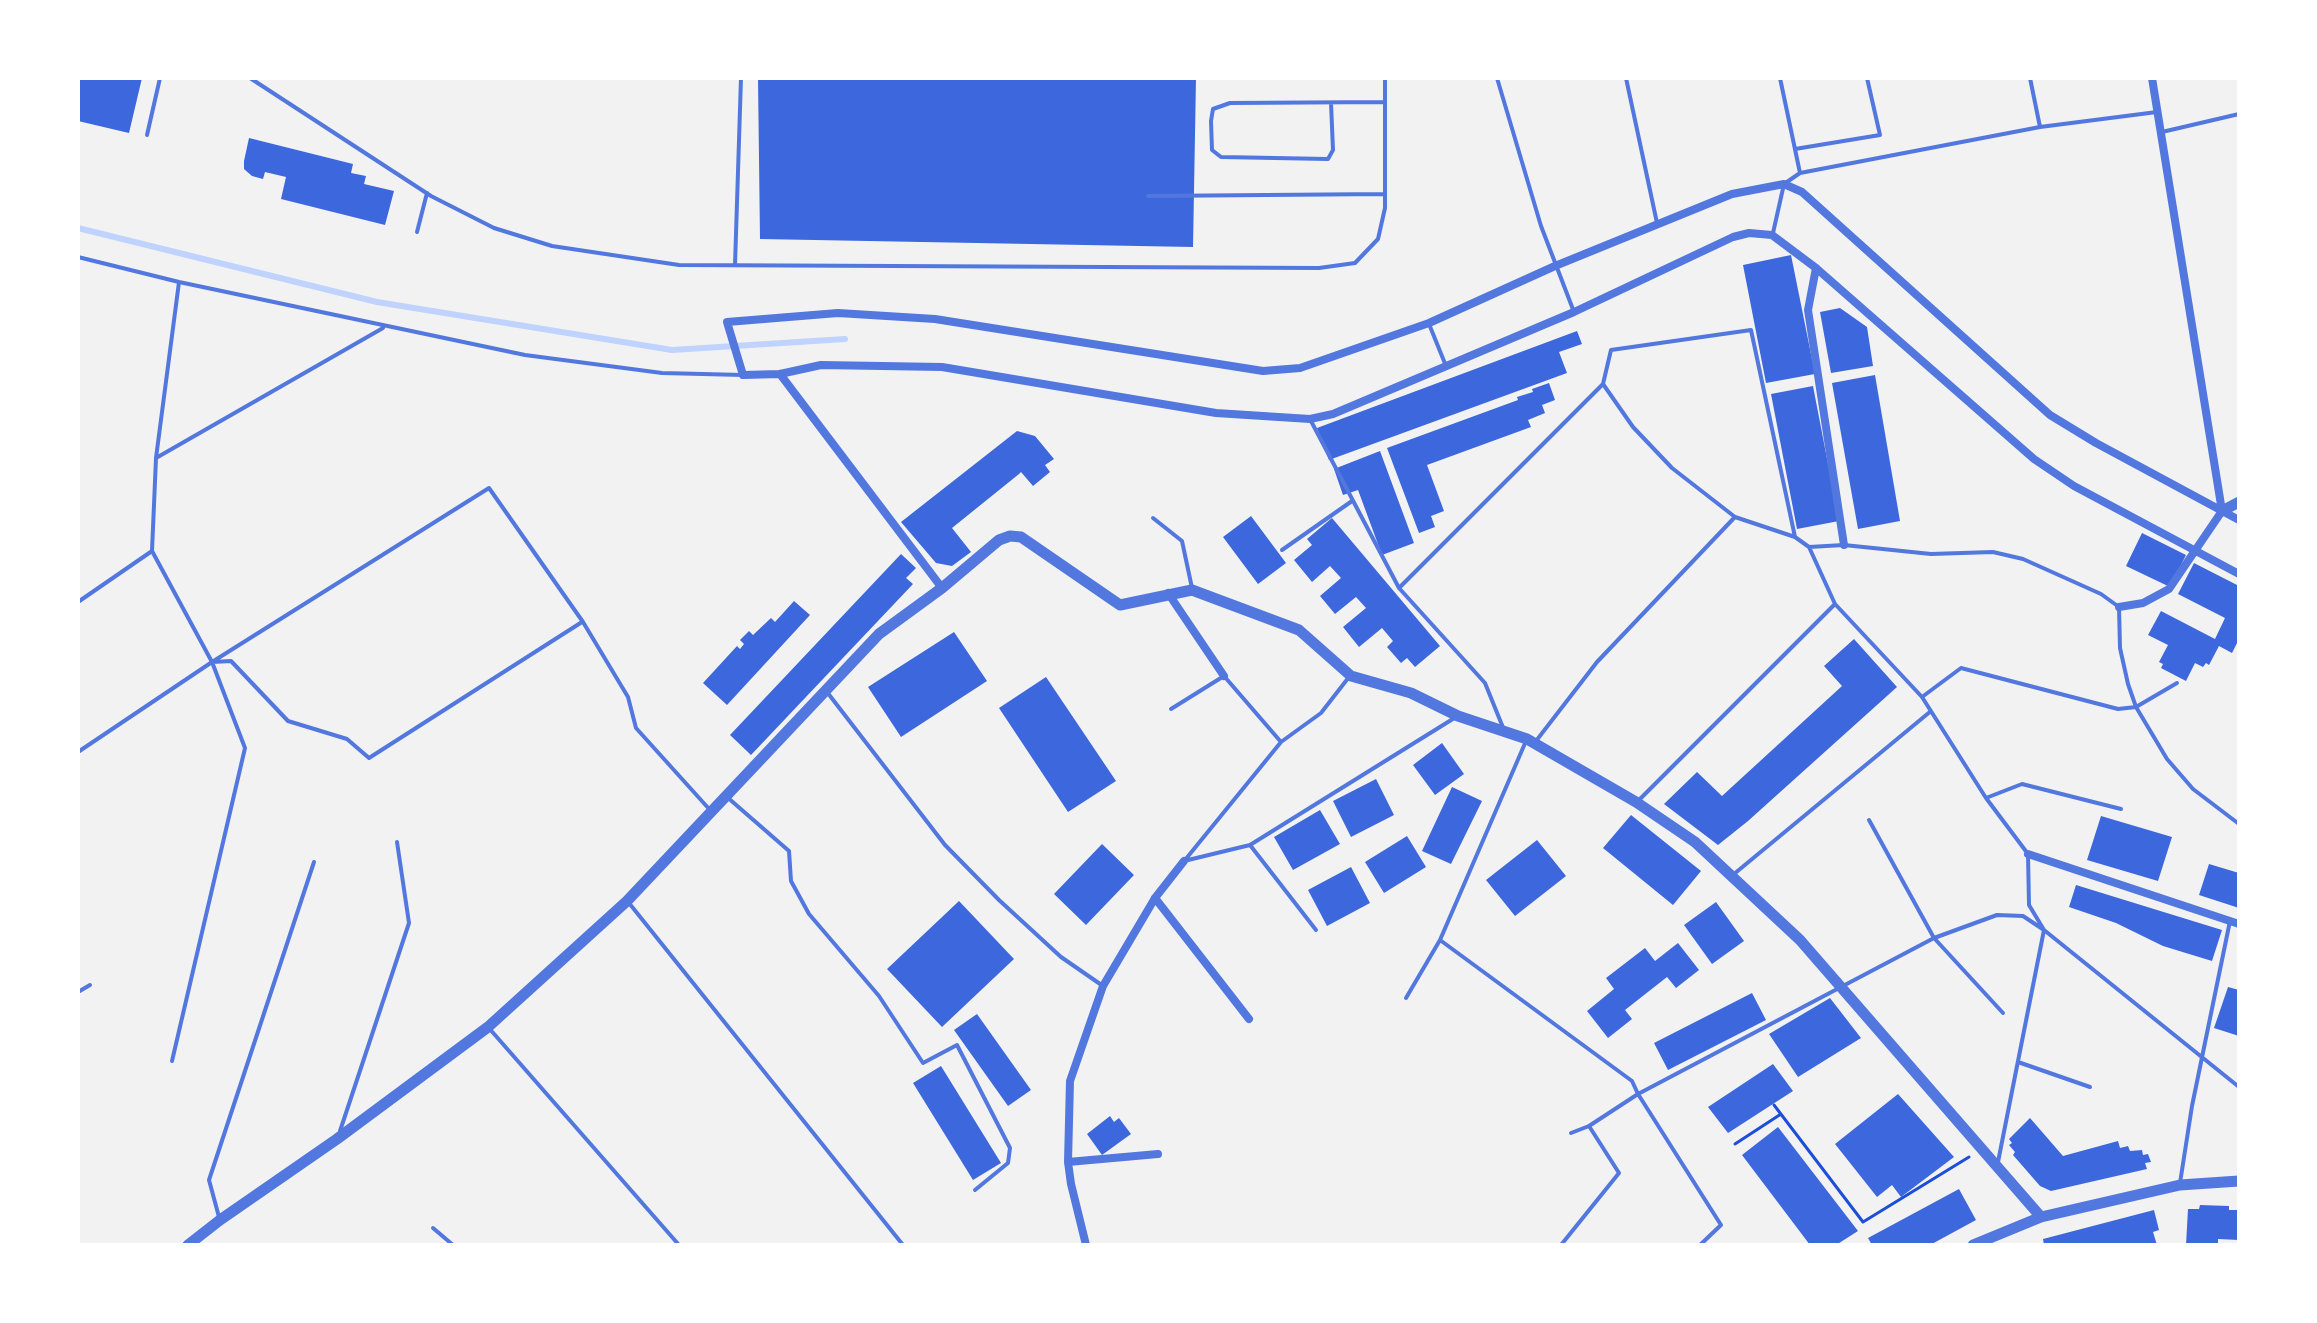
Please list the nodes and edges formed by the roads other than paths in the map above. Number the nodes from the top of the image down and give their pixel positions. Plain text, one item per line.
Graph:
1 (160, 78) edge
2 (250, 78) edge
3 (741, 78) edge
4 (1385, 78) edge
5 (1497, 78) edge
6 (1626, 78) edge
7 (1780, 78) edge
8 (1867, 78) edge
9 (2030, 78) edge
10 (2152, 78) edge
11 (1385, 102) junction
12 (1331, 103) junction
13 (2157, 112) junction
14 (2239, 114) edge
15 (2040, 127) junction
16 (2159, 133) junction
17 (147, 135) dead end
18 (1795, 149) junction
19 (1800, 173) junction
20 (1784, 184) junction
21 (427, 193) junction
22 (1385, 194) junction
23 (1148, 196) dead end
24 (1657, 223) junction
25 (417, 232) dead end
26 (1772, 235) junction
27 (78, 257) edge
28 (735, 265) junction
29 (1555, 266) junction
30 (1816, 268) junction
31 (179, 282) junction
32 (1574, 312) junction
33 (1429, 323) junction
34 (385, 327) junction
35 (1446, 366) junction
36 (780, 374) junction
37 (743, 375) junction
38 (1603, 384) junction
39 (1310, 419) junction
40 (156, 458) junction
41 (1352, 501) junction
42 (2239, 502) edge
43 (2222, 511) junction
44 (1735, 517) junction
45 (1153, 518) dead end
46 (2239, 520) edge
47 (1795, 537) junction
48 (1844, 545) junction
49 (1809, 547) junction
50 (1282, 550) dead end
51 (152, 551) junction
52 (2195, 551) junction
53 (2239, 574) edge
54 (942, 588) junction
55 (1399, 588) junction
56 (1192, 590) junction
57 (1168, 593) junction
58 (78, 602) edge
59 (1835, 604) junction
60 (2119, 607) junction
61 (583, 622) junction
62 (212, 662) junction
63 (1224, 676) junction
64 (1351, 676) junction
65 (2177, 683) dead end
66 (827, 692) junction
67 (1922, 697) junction
68 (2136, 707) junction
69 (1171, 709) dead end
70 (1931, 711) junction
71 (1458, 716) junction
72 (1505, 732) junction
73 (1530, 741) junction
74 (1281, 742) junction
75 (78, 752) edge
76 (727, 796) junction
77 (1986, 798) junction
78 (1636, 802) junction
79 (2121, 809) dead end
80 (712, 812) junction
81 (1869, 820) dead end
82 (2239, 824) edge
83 (397, 842) dead end
84 (1250, 845) junction
85 (2028, 854) junction
86 (1184, 861) junction
87 (314, 862) dead end
88 (1732, 876) junction
89 (1155, 898) junction
90 (627, 901) junction
91 (2234, 922) edge
92 (1316, 930) dead end
93 (2044, 930) junction
94 (1934, 938) junction
95 (1440, 940) junction
96 (90, 985) dead end
97 (1103, 986) junction
98 (1839, 987) junction
99 (78, 992) edge
100 (1406, 998) dead end
101 (2003, 1013) dead end
102 (1249, 1019) dead end
103 (488, 1027) junction
104 (2201, 1059) junction
105 (172, 1061) dead end
106 (2018, 1062) junction
107 (2090, 1087) dead end
108 (2239, 1087) edge
109 (1638, 1094) junction
110 (1589, 1126) junction
111 (1571, 1133) dead end
112 (337, 1139) junction
113 (1158, 1154) dead end
114 (1068, 1162) junction
115 (1997, 1164) junction
116 (2239, 1181) edge
117 (2180, 1185) junction
118 (975, 1190) dead end
119 (2041, 1217) junction
120 (220, 1220) junction
121 (433, 1228) dead end
122 (1980, 1243) edge
123 (188, 1245) edge
124 (453, 1245) edge
125 (679, 1245) edge
126 (903, 1245) edge
127 (1086, 1245) edge
128 (1561, 1245) edge
129 (1700, 1245) edge

1 - 17 lane
2 - 21 lane
3 - 28 lane
4 - 11 lane
5 - 29 lane
6 - 24 lane
7 - 18 lane
8 - 18 lane
9 - 15 lane
10 - 13 street
11 - 12 lane
11 - 22 lane
12 - 12 lane
13 - 15 lane
13 - 16 street
14 - 16 lane
15 - 19 lane
16 - 43 street
18 - 19 lane
19 - 20 lane
20 - 24 street
20 - 26 lane
20 - 43 street
21 - 25 lane
21 - 28 lane
22 - 23 lane
22 - 28 lane
24 - 29 street
26 - 30 street
26 - 32 street
27 - 31 lane
29 - 32 lane
29 - 33 street
30 - 48 street
30 - 52 street
31 - 34 lane
31 - 40 lane
32 - 35 street
33 - 35 lane
33 - 37 street
34 - 37 lane
34 - 40 lane
35 - 39 street
36 - 37 street
36 - 39 street
36 - 54 street
38 - 44 lane
38 - 47 lane
38 - 55 lane
39 - 41 lane
40 - 51 lane
41 - 50 lane
41 - 55 lane
42 - 43 street
43 - 46 street
43 - 52 street
44 - 47 lane
44 - 73 lane
45 - 56 lane
47 - 49 lane
48 - 49 lane
48 - 60 lane
49 - 59 lane
51 - 58 lane
51 - 62 lane
52 - 53 street
52 - 60 street
54 - 57 street
54 - 66 street
55 - 72 lane
56 - 57 street
56 - 64 street
57 - 63 street
59 - 67 lane
59 - 78 lane
60 - 68 lane
61 - 62 lane
61 - 62 lane
61 - 80 lane
62 - 75 lane
62 - 105 lane
63 - 69 lane
63 - 74 lane
64 - 71 street
64 - 74 lane
65 - 68 lane
66 - 76 street
66 - 97 lane
67 - 68 lane
67 - 70 lane
68 - 82 lane
70 - 77 lane
70 - 88 lane
71 - 72 street
71 - 84 lane
72 - 73 street
73 - 78 street
73 - 95 lane
74 - 86 lane
76 - 80 street
76 - 118 lane
77 - 79 lane
77 - 85 lane
78 - 88 street
80 - 90 street
81 - 94 lane
83 - 112 lane
84 - 86 lane
84 - 92 lane
85 - 91 street
85 - 93 lane
86 - 89 street
87 - 120 lane
88 - 98 street
89 - 97 street
89 - 102 street
90 - 103 street
90 - 126 lane
91 - 104 lane
93 - 94 lane
93 - 104 lane
93 - 106 lane
94 - 98 lane
94 - 101 lane
95 - 100 lane
95 - 109 lane
96 - 99 lane
97 - 114 street
98 - 109 lane
98 - 115 street
103 - 112 street
103 - 125 lane
104 - 108 lane
104 - 117 lane
106 - 107 lane
106 - 115 lane
109 - 110 lane
109 - 129 lane
110 - 111 lane
110 - 128 lane
112 - 120 street
113 - 114 street
114 - 127 street
115 - 119 street
116 - 117 street
117 - 119 street
119 - 122 street
120 - 123 street
121 - 124 lane

